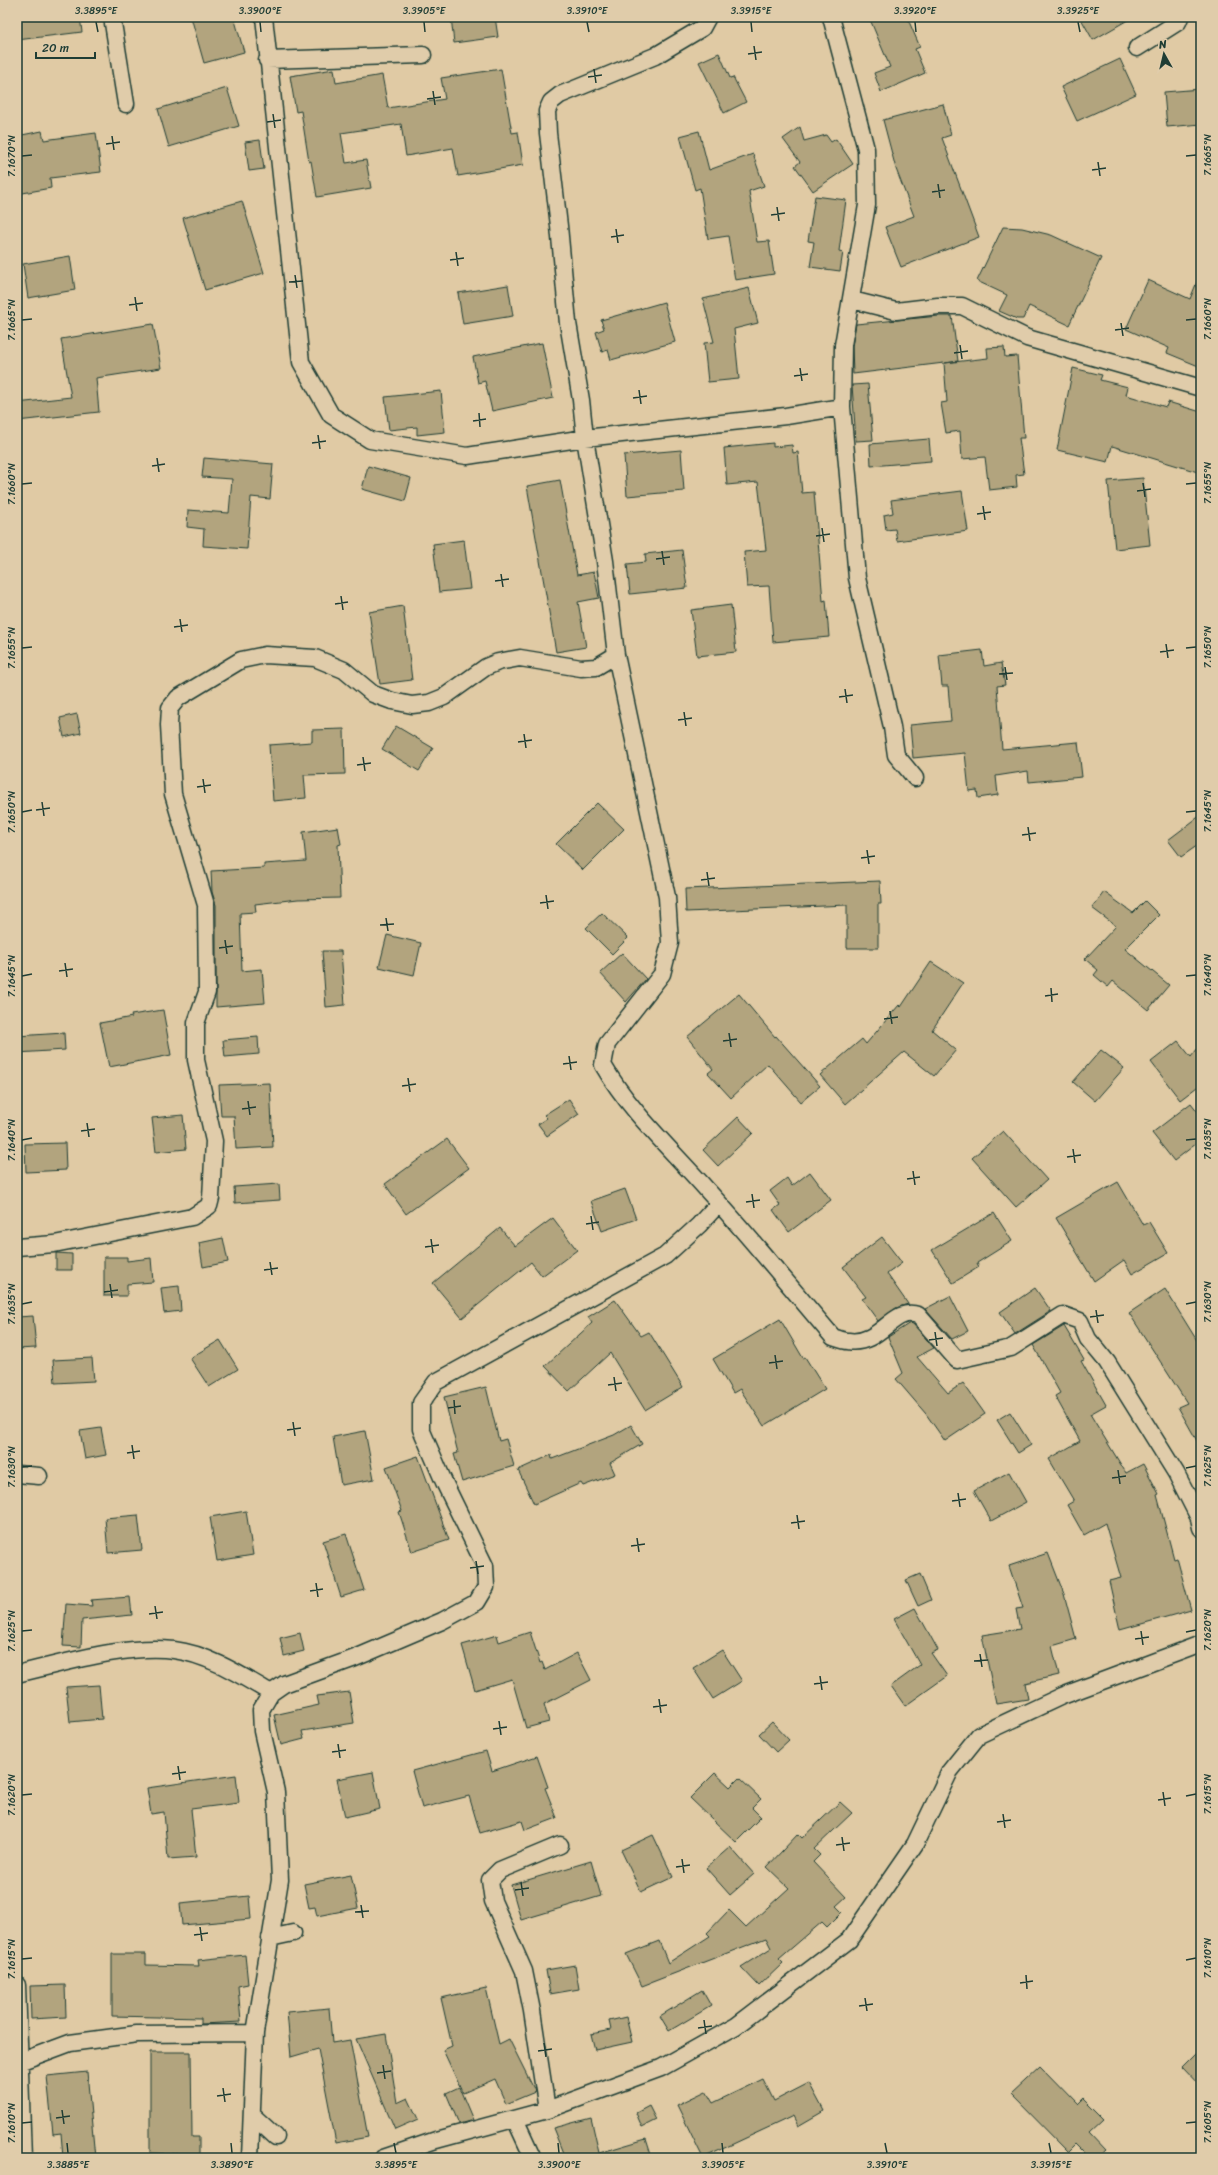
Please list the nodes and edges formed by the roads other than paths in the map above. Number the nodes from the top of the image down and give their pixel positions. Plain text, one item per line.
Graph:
1 (112, 17) edge
2 (264, 17) edge
3 (708, 17) edge
4 (831, 17) edge
5 (1180, 17) edge
6 (1137, 48) dead end
7 (423, 55) dead end
8 (267, 60) junction
9 (126, 104) dead end
10 (852, 300) junction
11 (1201, 388) edge
12 (842, 407) junction
13 (586, 438) junction
14 (616, 655) junction
15 (915, 778) dead end
16 (719, 1203) junction
17 (17, 1247) edge
18 (17, 1474) edge
19 (39, 1476) dead end
20 (1201, 1528) edge
21 (1201, 1644) edge
22 (17, 1674) edge
23 (271, 1693) junction
24 (560, 1845) dead end
25 (293, 1933) dead end
26 (270, 1938) junction
27 (17, 1985) edge
28 (255, 2033) junction
29 (19, 2062) junction
30 (547, 2110) junction
31 (252, 2116) junction
32 (515, 2119) junction
33 (276, 2137) dead end
34 (23, 2158) edge
35 (250, 2158) edge
36 (383, 2158) edge
37 (533, 2158) edge

1 - 9 street
2 - 8 street
3 - 13 street
4 - 10 street
5 - 6 street
7 - 8 street
8 - 13 street
10 - 11 street
10 - 12 street
12 - 13 street
12 - 15 street
13 - 14 street
14 - 16 street
14 - 17 street
16 - 20 street
16 - 23 street
18 - 19 street
21 - 30 street
22 - 23 street
23 - 26 street
24 - 30 street
25 - 26 street
26 - 28 street
27 - 29 street
28 - 29 street
28 - 31 street
29 - 34 street
30 - 32 street
31 - 33 street
31 - 35 street
32 - 36 street
32 - 37 street

